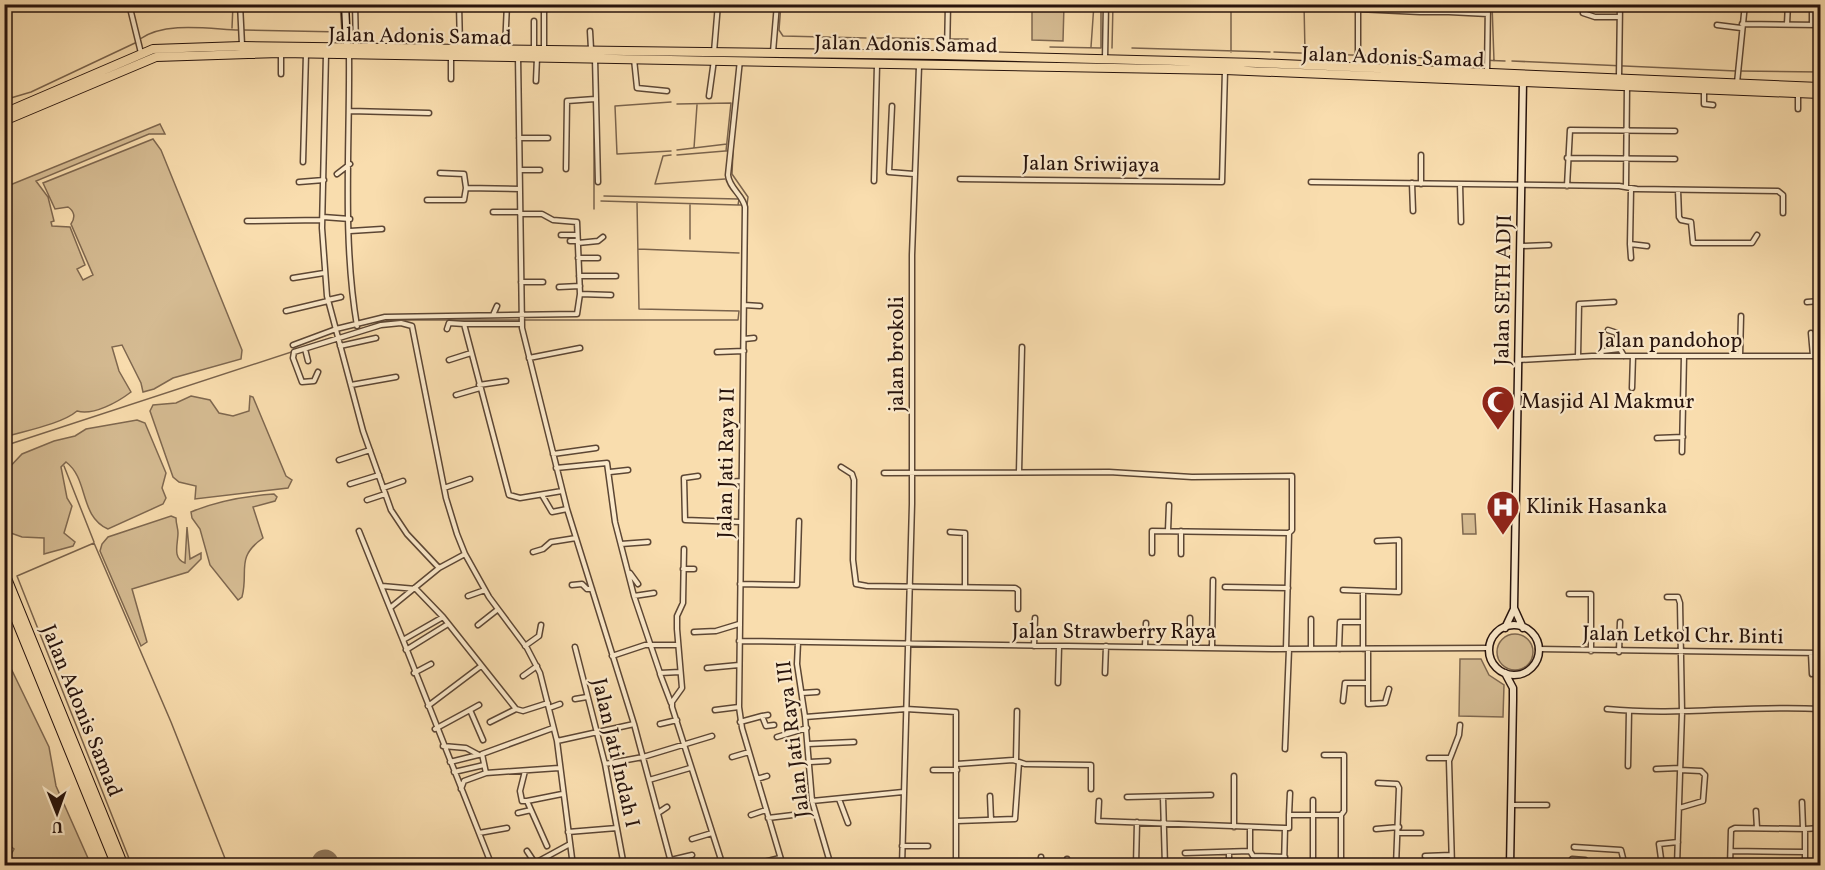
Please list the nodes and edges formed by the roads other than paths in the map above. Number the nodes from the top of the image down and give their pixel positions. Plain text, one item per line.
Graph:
1 (129, 4) edge
2 (240, 4) edge
3 (345, 4) edge
4 (355, 4) edge
5 (459, 4) edge
6 (507, 4) edge
7 (544, 4) edge
8 (718, 4) edge
9 (777, 4) edge
10 (948, 4) edge
11 (1106, 4) edge
12 (1334, 4) edge
13 (1382, 4) edge
14 (1421, 4) edge
15 (1445, 4) edge
16 (1488, 4) edge
17 (1620, 4) edge
18 (1744, 4) edge
19 (1788, 4) edge
20 (1812, 4) edge
21 (1358, 6) edge
22 (1382, 10) junction
23 (1420, 12) junction
24 (1449, 12) junction
25 (1583, 13) dead end
26 (1488, 14) junction
27 (1619, 17) junction
28 (534, 21) dead end
29 (1787, 24) junction
30 (1717, 25) dead end
31 (1812, 25) junction
32 (1821, 25) edge
33 (1742, 26) junction
34 (590, 34) dead end
35 (460, 45) junction
36 (242, 46) junction
37 (356, 46) junction
38 (506, 46) junction
39 (544, 46) junction
40 (293, 49) junction
41 (348, 50) junction
42 (281, 53) junction
43 (306, 53) junction
44 (535, 53) junction
45 (593, 53) junction
46 (141, 54) junction
47 (326, 54) junction
48 (773, 54) junction
49 (451, 55) junction
50 (947, 55) junction
51 (518, 56) junction
52 (714, 56) junction
53 (634, 58) junction
54 (1105, 59) junction
55 (740, 60) junction
56 (1011, 61) junction
57 (877, 62) junction
58 (919, 63) junction
59 (1358, 67) junction
60 (1272, 68) junction
61 (1225, 70) junction
62 (1488, 72) junction
63 (281, 74) dead end
64 (1619, 74) junction
65 (1461, 75) junction
66 (451, 79) dead end
67 (1585, 80) junction
68 (1737, 80) junction
69 (536, 81) dead end
70 (1523, 81) junction
71 (1627, 86) junction
72 (1821, 87) edge
73 (1704, 89) junction
74 (667, 91) dead end
75 (1798, 93) junction
76 (1821, 94) edge
77 (709, 96) dead end
78 (596, 99) junction
79 (1713, 105) dead end
80 (892, 106) dead end
81 (1798, 110) dead end
82 (350, 111) junction
83 (4, 113) edge
84 (429, 113) dead end
85 (4, 121) edge
86 (1627, 131) junction
87 (1675, 131) dead end
88 (519, 138) junction
89 (548, 138) dead end
90 (1421, 155) dead end
91 (1627, 158) junction
92 (1567, 159) junction
93 (1675, 159) dead end
94 (303, 162) dead end
95 (350, 164) junction
96 (566, 169) dead end
97 (520, 170) junction
98 (540, 170) dead end
99 (440, 173) dead end
100 (337, 174) dead end
101 (914, 174) junction
102 (960, 178) dead end
103 (324, 180) junction
104 (874, 181) dead end
105 (299, 182) dead end
106 (598, 182) dead end
107 (1311, 183) dead end
108 (1412, 183) junction
109 (1421, 183) junction
110 (1460, 184) junction
111 (1522, 184) junction
112 (1567, 186) junction
113 (1629, 187) junction
114 (466, 188) junction
115 (520, 189) junction
116 (1678, 190) junction
117 (427, 200) dead end
118 (1413, 211) dead end
119 (493, 212) dead end
120 (520, 213) junction
121 (1783, 213) dead end
122 (322, 218) junction
123 (350, 219) junction
124 (247, 221) dead end
125 (1461, 222) dead end
126 (382, 229) dead end
127 (350, 231) junction
128 (561, 235) dead end
129 (578, 235) junction
130 (1757, 236) dead end
131 (603, 237) dead end
132 (570, 241) dead end
133 (578, 242) junction
134 (1630, 244) junction
135 (1549, 245) dead end
136 (1521, 246) junction
137 (1647, 246) dead end
138 (578, 258) junction
139 (598, 258) dead end
140 (1631, 258) dead end
141 (324, 273) junction
142 (579, 276) junction
143 (616, 276) dead end
144 (292, 278) dead end
145 (521, 282) junction
146 (543, 282) dead end
147 (580, 286) junction
148 (559, 287) dead end
149 (580, 294) junction
150 (611, 295) dead end
151 (341, 297) dead end
152 (328, 300) junction
153 (1821, 301) edge
154 (1614, 302) dead end
155 (1807, 302) dead end
156 (497, 306) dead end
157 (744, 306) junction
158 (760, 306) dead end
159 (286, 311) dead end
160 (493, 315) junction
161 (1741, 316) dead end
162 (521, 319) junction
163 (464, 324) junction
164 (357, 326) junction
165 (370, 329) junction
166 (447, 329) dead end
167 (1608, 330) dead end
168 (1811, 333) dead end
169 (338, 335) junction
170 (754, 338) dead end
171 (744, 339) junction
172 (293, 345) dead end
173 (340, 346) junction
174 (1022, 347) dead end
175 (580, 348) dead end
176 (1617, 348) junction
177 (305, 349) junction
178 (744, 351) junction
179 (717, 352) dead end
180 (471, 353) junction
181 (1601, 356) junction
182 (1624, 356) junction
183 (1633, 356) junction
184 (1684, 356) junction
185 (1740, 356) junction
186 (1813, 356) junction
187 (1821, 356) edge
188 (1578, 357) junction
189 (529, 358) junction
190 (449, 360) dead end
191 (1519, 360) junction
192 (308, 361) dead end
193 (318, 372) dead end
194 (396, 377) dead end
195 (506, 381) dead end
196 (351, 385) junction
197 (479, 386) junction
198 (1632, 388) dead end
199 (456, 395) dead end
200 (1683, 437) junction
201 (1657, 438) dead end
202 (596, 448) dead end
203 (370, 450) junction
204 (1682, 452) dead end
205 (553, 454) junction
206 (339, 460) dead end
207 (841, 467) dead end
208 (556, 468) junction
209 (628, 470) dead end
210 (1019, 471) junction
211 (610, 472) junction
212 (884, 472) dead end
213 (912, 472) junction
214 (379, 475) junction
215 (698, 476) dead end
216 (470, 479) dead end
217 (403, 481) dead end
218 (741, 481) junction
219 (725, 482) dead end
220 (350, 484) dead end
221 (383, 488) junction
222 (444, 488) junction
223 (562, 491) junction
224 (386, 494) junction
225 (542, 495) junction
226 (367, 500) dead end
227 (1169, 505) dead end
228 (567, 509) junction
229 (799, 521) dead end
230 (740, 522) junction
231 (359, 531) dead end
232 (1168, 531) junction
233 (1181, 531) junction
234 (950, 532) dead end
235 (1289, 532) junction
236 (576, 538) junction
237 (1377, 541) dead end
238 (648, 542) dead end
239 (621, 544) junction
240 (684, 549) dead end
241 (533, 552) dead end
242 (1152, 553) dead end
243 (465, 554) junction
244 (1181, 554) dead end
245 (439, 568) junction
246 (683, 569) junction
247 (694, 569) dead end
248 (4, 571) edge
249 (629, 572) junction
250 (1213, 580) dead end
251 (638, 584) dead end
252 (740, 584) junction
253 (572, 585) dead end
254 (382, 586) junction
255 (965, 586) junction
256 (909, 587) junction
257 (1225, 587) dead end
258 (1288, 588) junction
259 (416, 589) junction
260 (592, 589) junction
261 (485, 590) junction
262 (1343, 590) dead end
263 (4, 591) edge
264 (1362, 592) junction
265 (654, 593) dead end
266 (1569, 594) dead end
267 (468, 596) dead end
268 (634, 596) junction
269 (1667, 597) dead end
270 (390, 608) junction
271 (1514, 608) junction
272 (1018, 609) dead end
273 (497, 610) junction
274 (443, 617) junction
275 (1035, 618) dead end
276 (1190, 618) dead end
277 (1311, 619) dead end
278 (1146, 622) dead end
279 (1361, 622) junction
280 (1620, 622) dead end
281 (448, 624) junction
282 (739, 624) junction
283 (478, 625) dead end
284 (541, 625) dead end
285 (1505, 627) junction
286 (1523, 628) junction
287 (694, 632) dead end
288 (403, 640) junction
289 (739, 641) junction
290 (798, 642) junction
291 (651, 644) junction
292 (907, 644) junction
293 (525, 645) junction
294 (678, 645) junction
295 (1034, 646) junction
296 (1106, 646) junction
297 (1145, 646) junction
298 (575, 647) dead end
299 (1059, 647) junction
300 (1190, 647) junction
301 (1212, 647) junction
302 (1489, 648) junction
303 (1288, 649) junction
304 (1311, 649) junction
305 (1339, 649) junction
306 (1365, 649) junction
307 (1542, 649) junction
308 (406, 650) junction
309 (1591, 651) junction
310 (1619, 652) junction
311 (1682, 652) junction
312 (1811, 653) junction
313 (1821, 653) edge
314 (612, 656) junction
315 (431, 664) dead end
316 (739, 665) junction
317 (481, 666) junction
318 (537, 666) junction
319 (707, 668) dead end
320 (680, 672) junction
321 (414, 673) junction
322 (660, 673) junction
323 (1105, 673) dead end
324 (1505, 673) junction
325 (1524, 673) junction
326 (1812, 674) dead end
327 (524, 676) dead end
328 (1058, 683) dead end
329 (1367, 683) junction
330 (1513, 688) junction
331 (1389, 689) dead end
332 (817, 692) dead end
333 (802, 693) junction
334 (587, 698) junction
335 (575, 699) dead end
336 (1343, 701) dead end
337 (560, 704) dead end
338 (479, 705) dead end
339 (672, 705) junction
340 (428, 706) junction
341 (548, 706) junction
342 (739, 707) junction
343 (906, 709) junction
344 (1607, 709) dead end
345 (1821, 709) edge
346 (470, 710) junction
347 (516, 710) junction
348 (715, 710) dead end
349 (1017, 711) dead end
350 (1629, 711) junction
351 (1682, 712) junction
352 (768, 715) dead end
353 (762, 716) junction
354 (806, 717) junction
355 (677, 720) junction
356 (490, 722) dead end
357 (740, 722) junction
358 (634, 724) junction
359 (660, 724) dead end
360 (774, 725) dead end
361 (1460, 725) dead end
362 (553, 728) junction
363 (807, 728) junction
364 (435, 729) junction
365 (596, 733) junction
366 (712, 736) dead end
367 (777, 737) dead end
368 (483, 740) dead end
369 (557, 741) junction
370 (854, 742) dead end
371 (808, 744) junction
372 (443, 746) junction
373 (685, 746) junction
374 (1285, 749) dead end
375 (749, 752) junction
376 (481, 755) junction
377 (1324, 755) dead end
378 (732, 757) dead end
379 (643, 758) junction
380 (1429, 758) dead end
381 (1450, 758) junction
382 (828, 761) dead end
383 (1018, 761) junction
384 (450, 762) junction
385 (810, 762) junction
386 (605, 764) junction
387 (957, 764) junction
388 (484, 765) junction
389 (1628, 766) dead end
390 (559, 768) junction
391 (690, 768) junction
392 (1656, 769) dead end
393 (1680, 769) junction
394 (933, 770) dead end
395 (957, 770) junction
396 (525, 771) junction
397 (454, 772) junction
398 (486, 773) junction
399 (766, 776) dead end
400 (1234, 776) dead end
401 (757, 779) junction
402 (649, 780) junction
403 (1378, 783) dead end
404 (461, 789) junction
405 (1090, 789) dead end
406 (903, 792) junction
407 (1290, 793) dead end
408 (562, 794) junction
409 (1211, 795) dead end
410 (990, 796) dead end
411 (1127, 797) dead end
412 (1163, 797) junction
413 (839, 799) junction
414 (1313, 800) dead end
415 (527, 801) junction
416 (812, 801) junction
417 (1099, 801) dead end
418 (1802, 802) dead end
419 (1511, 805) junction
420 (1547, 805) dead end
421 (667, 807) dead end
422 (1679, 808) junction
423 (531, 810) junction
424 (766, 810) junction
425 (1756, 811) dead end
426 (518, 813) dead end
427 (658, 813) junction
428 (751, 815) dead end
429 (793, 815) dead end
430 (1289, 815) junction
431 (1313, 815) junction
432 (1341, 816) junction
433 (768, 818) junction
434 (991, 820) junction
435 (956, 821) junction
436 (1137, 822) junction
437 (848, 823) dead end
438 (1164, 823) junction
439 (1234, 827) junction
440 (1250, 827) junction
441 (1399, 827) junction
442 (507, 828) dead end
443 (617, 828) junction
444 (1285, 828) junction
445 (1757, 828) junction
446 (1821, 828) edge
447 (1376, 829) dead end
448 (1804, 829) junction
449 (568, 832) junction
450 (479, 833) junction
451 (712, 833) junction
452 (1399, 833) junction
453 (1421, 833) dead end
454 (692, 839) dead end
455 (1678, 842) junction
456 (570, 844) junction
457 (547, 846) dead end
458 (928, 846) dead end
459 (1574, 846) dead end
460 (902, 849) junction
461 (527, 851) dead end
462 (1250, 851) junction
463 (1731, 851) junction
464 (1229, 852) junction
465 (1805, 852) junction
466 (1185, 853) dead end
467 (692, 855) dead end
468 (1451, 855) junction
469 (1425, 856) dead end
470 (1041, 857) dead end
471 (1285, 857) junction
472 (780, 858) junction
473 (1067, 859) dead end
474 (1313, 859) dead end
475 (671, 860) junction
476 (1585, 860) dead end
477 (535, 863) junction
478 (759, 863) dead end
479 (1677, 864) edge
480 (1730, 864) edge
481 (116, 866) edge
482 (123, 866) edge
483 (492, 866) edge
484 (509, 866) edge
485 (573, 866) edge
486 (624, 866) edge
487 (672, 866) edge
488 (723, 866) edge
489 (783, 866) edge
490 (831, 866) edge
491 (902, 866) edge
492 (956, 866) edge
493 (1040, 866) edge
494 (1066, 866) edge
495 (1136, 866) edge
496 (1165, 866) edge
497 (1229, 866) edge
498 (1284, 866) edge
499 (1341, 866) edge
500 (1396, 866) edge
501 (1452, 866) edge
502 (1510, 866) edge
503 (1568, 866) edge
504 (1624, 866) edge
505 (1662, 866) edge
506 (1805, 866) edge

1 - 46 street
2 - 36 street
3 - 41 street
4 - 37 street
5 - 35 street
6 - 38 street
7 - 39 street
8 - 52 street
9 - 48 street
10 - 50 street
11 - 54 street
12 - 21 street
13 - 22 street
14 - 23 street
15 - 24 street
16 - 26 street
17 - 27 street
18 - 33 street
19 - 29 street
20 - 31 street
21 - 22 street
21 - 59 street
22 - 23 street
23 - 24 street
24 - 26 street
25 - 27 street
26 - 62 street
27 - 64 street
28 - 44 street
29 - 31 street
29 - 33 street
30 - 33 street
31 - 32 street
33 - 68 street
34 - 45 street
35 - 37 highway
35 - 38 highway
36 - 40 highway
36 - 46 highway
37 - 41 highway
38 - 44 highway
39 - 44 highway
39 - 45 highway
40 - 41 highway
40 - 42 highway, Jalan Adonis Samad
40 - 43 highway, Jalan Adonis Samad
41 - 47 highway, Jalan Adonis Samad
41 - 49 highway, Jalan Adonis Samad
41 - 82 street
42 - 63 street
42 - 85 highway, Jalan Adonis Samad
43 - 47 highway, Jalan Adonis Samad
43 - 94 street
44 - 45 highway, Jalan Adonis Samad
44 - 51 highway, Jalan Adonis Samad
44 - 69 street
45 - 52 highway
45 - 53 highway, Jalan Adonis Samad
45 - 78 street
46 - 83 highway
47 - 103 street
48 - 50 highway
48 - 52 highway
49 - 51 highway, Jalan Adonis Samad
49 - 66 street
50 - 56 highway
51 - 88 street
52 - 53 highway, Jalan Adonis Samad
52 - 55 highway, Jalan Adonis Samad
52 - 77 street
53 - 74 street
54 - 56 highway
54 - 60 highway
55 - 57 highway, Jalan Adonis Samad
55 - 157 street, Jalan Jati Raya II
56 - 58 highway, Jalan Adonis Samad
56 - 61 highway, Jalan Adonis Samad
57 - 58 highway, Jalan Adonis Samad
57 - 104 street
58 - 101 street, jalan brokoli
59 - 60 highway
59 - 65 highway
60 - 61 highway, Jalan Adonis Samad
60 - 65 highway, Jalan Adonis Samad
61 - 102 street, Jalan Sriwijaya
62 - 65 highway
62 - 67 highway
64 - 67 highway
64 - 68 highway
65 - 70 highway, Jalan Adonis Samad
67 - 70 highway, Jalan Adonis Samad
67 - 71 highway, Jalan Adonis Samad
68 - 72 highway
70 - 111 street, Jalan SETH ADJI
71 - 73 highway, Jalan Adonis Samad
71 - 86 street
73 - 75 highway, Jalan Adonis Samad
73 - 79 street
75 - 76 highway, Jalan Adonis Samad
75 - 81 street
78 - 96 street
78 - 106 street
80 - 101 street
82 - 84 street
82 - 95 street
86 - 87 street
86 - 91 street
86 - 92 street
88 - 89 street
88 - 97 street
90 - 109 street
91 - 92 street
91 - 93 street
91 - 113 street
92 - 112 street
95 - 100 street
95 - 123 street
97 - 98 street
97 - 115 street
99 - 114 street
101 - 213 street, jalan brokoli
103 - 105 street
103 - 122 street
107 - 108 street
108 - 109 street
108 - 118 street
109 - 110 street
110 - 111 street
110 - 125 street
111 - 112 street
111 - 136 street, Jalan SETH ADJI
112 - 113 street
113 - 116 street
113 - 134 street
114 - 115 street
114 - 117 street
115 - 120 street
116 - 121 street
116 - 130 street
119 - 120 street
120 - 129 street
120 - 145 street
122 - 123 street
122 - 124 street
122 - 141 street
123 - 127 street
126 - 127 street
127 - 164 street
128 - 129 street
129 - 133 street
131 - 133 street
132 - 133 street
133 - 138 street
134 - 137 street
134 - 140 street
135 - 136 street
136 - 191 street, Jalan SETH ADJI
138 - 139 street
138 - 142 street
141 - 144 street
141 - 152 street
142 - 143 street
142 - 147 street
145 - 146 street
145 - 162 street
147 - 148 street
147 - 149 street
149 - 150 street
149 - 162 street
151 - 152 street
152 - 159 street
152 - 169 street
153 - 155 street
154 - 188 street
156 - 160 street
157 - 158 street
157 - 171 street, Jalan Jati Raya II
160 - 162 street
160 - 164 street
161 - 185 street
162 - 163 street
162 - 189 street
163 - 166 street
163 - 180 street
164 - 169 street
165 - 169 street
165 - 173 street
165 - 222 street
167 - 176 street
168 - 186 street
169 - 172 street
169 - 173 street
169 - 177 street
170 - 171 street
171 - 178 street, Jalan Jati Raya II
173 - 196 street
174 - 210 street
175 - 189 street
176 - 181 street
176 - 182 street
177 - 192 street
177 - 193 street
178 - 179 street
178 - 218 street, Jalan Jati Raya II
180 - 190 street
180 - 197 street
181 - 182 street, Jalan pandohop
181 - 188 street, Jalan pandohop
182 - 183 street, Jalan pandohop
183 - 184 street, Jalan pandohop
183 - 198 street
184 - 185 street, Jalan pandohop
184 - 200 street
185 - 186 street, Jalan pandohop
186 - 187 street, Jalan pandohop
188 - 191 street, Jalan pandohop
189 - 205 street
191 - 271 street, Jalan SETH ADJI
194 - 196 street
195 - 197 street
196 - 203 street
197 - 199 street
197 - 225 street
200 - 201 street
200 - 204 street
202 - 205 street
203 - 206 street
203 - 214 street
205 - 208 street
207 - 256 street
208 - 211 street
208 - 223 street
209 - 211 street
210 - 213 street
210 - 235 street
211 - 239 street
212 - 213 street
213 - 256 street, jalan brokoli
214 - 220 street
214 - 221 street
215 - 230 street
216 - 222 street
217 - 221 street
218 - 219 street
218 - 230 street, Jalan Jati Raya II
221 - 224 street
222 - 243 street
223 - 225 street
223 - 228 street
224 - 226 street
224 - 245 street
225 - 228 street
227 - 232 street
228 - 236 street
229 - 252 street
230 - 252 street, Jalan Jati Raya II
231 - 254 street
232 - 233 street
232 - 242 street
233 - 235 street
233 - 244 street
234 - 255 street
235 - 258 street
236 - 241 street
236 - 260 street
237 - 264 street
238 - 239 street
239 - 249 street
240 - 246 street
243 - 245 street
243 - 261 street
245 - 259 street
246 - 247 street
246 - 294 street
248 - 482 highway, Jalan Adonis Samad
249 - 251 street
249 - 268 street
250 - 301 street
252 - 282 street, Jalan Jati Raya II
253 - 260 street
254 - 259 street
254 - 270 street
255 - 256 street
255 - 272 street
256 - 292 street, jalan brokoli
257 - 258 street
258 - 303 street
259 - 270 street
259 - 274 street
260 - 314 street
261 - 267 street
261 - 273 street
262 - 264 street
263 - 481 highway, Jalan Adonis Samad
264 - 279 street
265 - 268 street
266 - 309 street
268 - 291 street
269 - 311 street
270 - 288 street
271 - 285 street
271 - 286 street
273 - 283 street
273 - 293 street
274 - 281 street
274 - 288 street
275 - 295 street
276 - 300 street
277 - 304 street
278 - 297 street
279 - 305 street
279 - 306 street
280 - 310 street
281 - 308 street
281 - 317 street
282 - 287 street
282 - 289 street, Jalan Jati Raya II
284 - 293 street
285 - 286 street
285 - 302 street
286 - 307 street
288 - 308 street
289 - 290 street, Jalan Strawberry Raya
289 - 316 street, Jalan Jati Raya II
290 - 292 street, Jalan Strawberry Raya
290 - 333 street, Jalan Jati Raya III
291 - 294 street
291 - 314 street
291 - 322 street
292 - 295 street, Jalan Strawberry Raya
292 - 343 street, jalan brokoli
293 - 318 street
294 - 320 street
295 - 299 street, Jalan Strawberry Raya
296 - 297 street, Jalan Strawberry Raya
296 - 299 street, Jalan Strawberry Raya
296 - 323 street
297 - 300 street, Jalan Strawberry Raya
298 - 334 street, Jalan Jati Indah I
299 - 328 street
300 - 301 street, Jalan Strawberry Raya
301 - 303 street, Jalan Strawberry Raya
302 - 306 street, Jalan Strawberry Raya
302 - 324 street
303 - 304 street, Jalan Strawberry Raya
303 - 374 street
304 - 305 street, Jalan Strawberry Raya
305 - 306 street, Jalan Strawberry Raya
306 - 329 street
307 - 309 street, Jalan Letkol Chr. Binti
307 - 325 street
308 - 321 street
309 - 310 street, Jalan Letkol Chr. Binti
310 - 311 street, Jalan Letkol Chr. Binti
311 - 312 street, Jalan Letkol Chr. Binti
311 - 351 street
312 - 313 street, Jalan Letkol Chr. Binti
312 - 326 street
314 - 358 street
315 - 321 street
316 - 319 street
316 - 342 street, Jalan Jati Raya II
317 - 340 street
317 - 347 street
318 - 327 street
318 - 341 street
320 - 322 street
320 - 339 street
321 - 340 street
322 - 339 street
324 - 325 street
324 - 330 street
325 - 330 street
329 - 331 street
329 - 336 street
330 - 419 street
332 - 333 street
333 - 354 street, Jalan Jati Raya III
334 - 335 street
334 - 365 street, Jalan Jati Indah I
337 - 341 street
338 - 346 street
339 - 355 street
340 - 364 street
341 - 347 street
341 - 362 street
342 - 348 street
342 - 357 street, Jalan Jati Raya II
343 - 354 street
343 - 387 street
343 - 406 street, jalan brokoli
344 - 350 street
345 - 351 street
346 - 364 street
346 - 368 street
347 - 356 street
349 - 383 street
350 - 351 street
350 - 389 street
351 - 393 street
352 - 353 street
353 - 357 street
353 - 360 street
354 - 363 street, Jalan Jati Raya III
355 - 359 street
355 - 373 street
357 - 375 street, Jalan Jati Raya II
358 - 365 street
358 - 379 street
361 - 381 street
362 - 369 street
362 - 376 street
363 - 367 street
363 - 371 street, Jalan Jati Raya III
364 - 372 street
365 - 369 street
365 - 386 street, Jalan Jati Indah I
366 - 373 street
369 - 390 street
370 - 371 street
371 - 385 street, Jalan Jati Raya III
372 - 376 street
372 - 384 street
373 - 379 street
373 - 391 street
375 - 378 street
375 - 401 street, Jalan Jati Raya II
376 - 384 street
376 - 388 street
377 - 432 street
379 - 386 street
379 - 402 street
380 - 381 street
381 - 468 street
382 - 385 street
383 - 387 street
383 - 405 street
383 - 434 street
384 - 397 street
385 - 416 street, Jalan Jati Raya III
386 - 443 street, Jalan Jati Indah I
387 - 395 street
388 - 397 street
388 - 398 street
390 - 396 street
390 - 408 street
391 - 402 street
391 - 451 street
392 - 393 street
393 - 422 street
393 - 422 street
394 - 395 street
395 - 435 street
396 - 398 street
396 - 415 street
397 - 404 street
398 - 404 street
399 - 401 street
400 - 439 street
401 - 424 street, Jalan Jati Raya II
402 - 427 street
403 - 441 street
404 - 450 street
406 - 413 street
406 - 460 street, jalan brokoli
407 - 430 street
408 - 415 street
408 - 449 street
409 - 412 street
410 - 434 street
411 - 412 street
412 - 438 street
413 - 416 street
413 - 437 street
414 - 431 street
415 - 423 street
416 - 490 street, Jalan Jati Raya III
417 - 436 street
418 - 448 street
419 - 420 street
419 - 502 street
421 - 427 street
422 - 455 street
423 - 426 street
423 - 457 street
424 - 428 street
424 - 433 street, Jalan Jati Raya II
425 - 445 street
427 - 475 street
429 - 433 street
430 - 431 street
430 - 444 street
431 - 432 street
431 - 474 street
432 - 499 street
433 - 472 street, Jalan Jati Raya II
434 - 435 street
435 - 492 street
436 - 438 street
436 - 495 street
438 - 439 street
438 - 496 street
439 - 440 street
440 - 444 street
440 - 462 street
441 - 447 street
441 - 452 street
442 - 450 street
443 - 449 street
443 - 486 street, Jalan Jati Indah I
444 - 471 street
445 - 448 street
445 - 463 street
446 - 448 street
448 - 465 street
449 - 456 street
450 - 483 street
451 - 454 street
451 - 488 street
452 - 453 street
452 - 500 street
455 - 479 street
455 - 505 street
456 - 477 street
456 - 485 street
458 - 460 street
459 - 504 street
460 - 491 street, jalan brokoli
461 - 477 street
462 - 464 street
462 - 471 street
463 - 465 street
463 - 480 street
464 - 466 street
464 - 497 street
465 - 506 street
467 - 475 street
468 - 469 street
468 - 501 street
470 - 493 street
471 - 498 street
472 - 478 street
472 - 489 street, Jalan Jati Raya II
473 - 494 street
475 - 487 street
476 - 503 street
477 - 484 street
479 - 480 street

